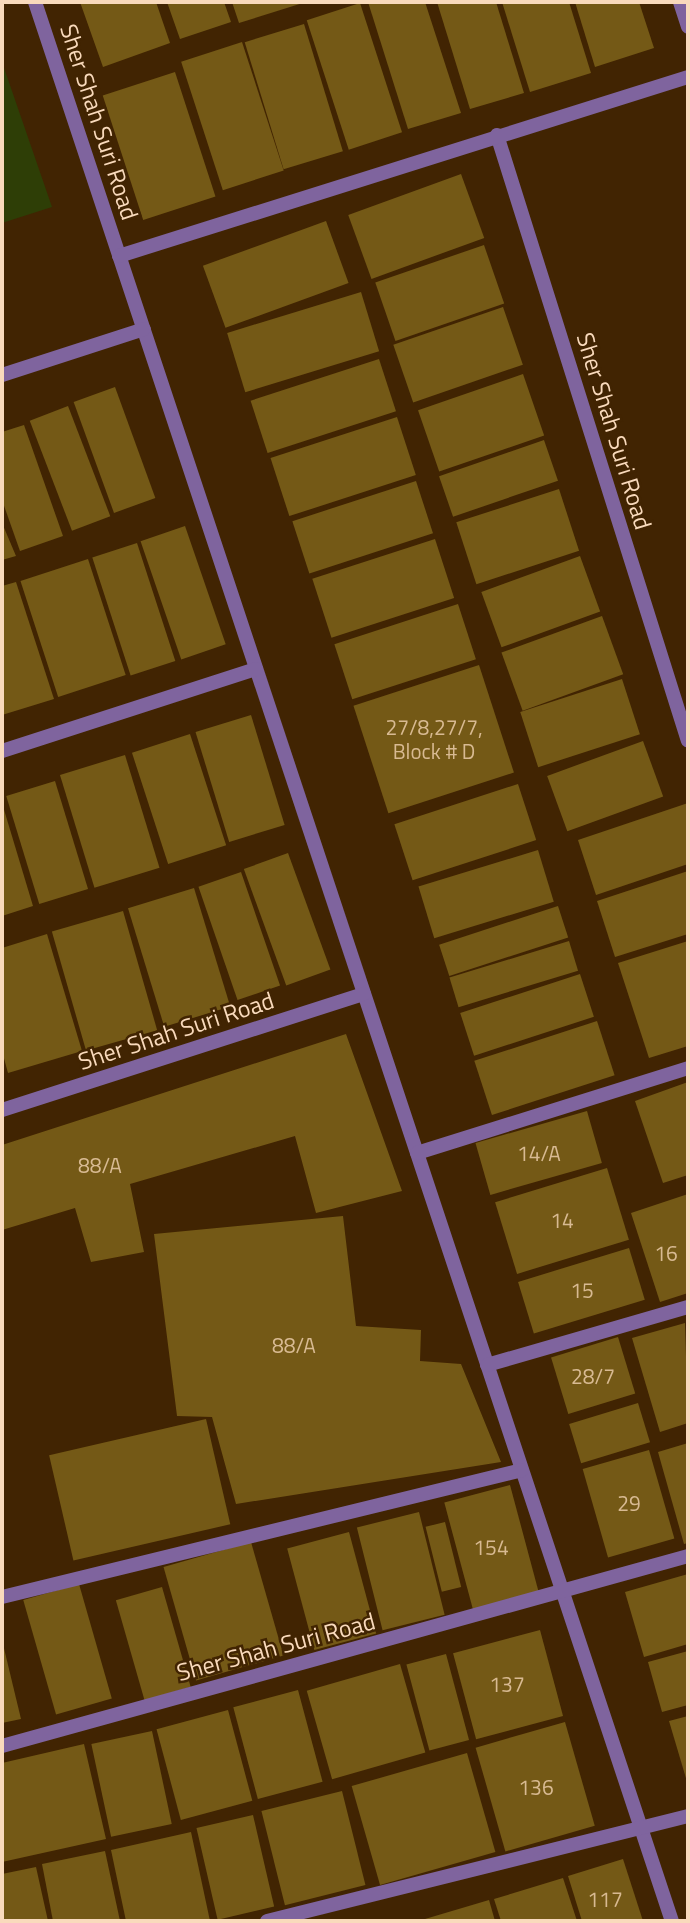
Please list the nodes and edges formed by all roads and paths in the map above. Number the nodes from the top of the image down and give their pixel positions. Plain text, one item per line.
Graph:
1 (35, 2) edge
2 (680, 2) edge
3 (688, 27) edge
4 (688, 78) edge
5 (497, 135) junction
6 (119, 256) junction
7 (144, 329) junction
8 (2, 375) edge
9 (256, 669) junction
10 (688, 741) edge
11 (2, 751) edge
12 (364, 995) junction
13 (688, 1068) edge
14 (2, 1110) edge
15 (417, 1153) junction
16 (688, 1307) edge
17 (487, 1365) junction
18 (522, 1470) junction
19 (688, 1556) edge
20 (563, 1592) junction
21 (2, 1597) edge
22 (2, 1746) edge
23 (688, 1816) edge
24 (641, 1830) junction
25 (267, 1921) edge
26 (672, 1921) edge

1 - 6 street, Sher Shah Suri Road
2 - 3 street
4 - 5 street, Sher Shah Suri Road
5 - 6 street, Sher Shah Suri Road
5 - 10 street, Sher Shah Suri Road
6 - 7 street, Sher Shah Suri Road
7 - 8 street
7 - 9 street, Sher Shah Suri Road
9 - 11 street
9 - 12 street, Sher Shah Suri Road
12 - 14 street, Sher Shah Suri Road
12 - 15 street, Sher Shah Suri Road
13 - 15 street
15 - 17 street, Sher Shah Suri Road
16 - 17 street
17 - 18 street, Sher Shah Suri Road
18 - 20 street, Sher Shah Suri Road
18 - 21 street
19 - 20 street, Sher Shah Suri Road
20 - 22 street, Sher Shah Suri Road
20 - 24 street, Sher Shah Suri Road
23 - 24 street
24 - 25 street
24 - 26 street, Sher Shah Suri Road

